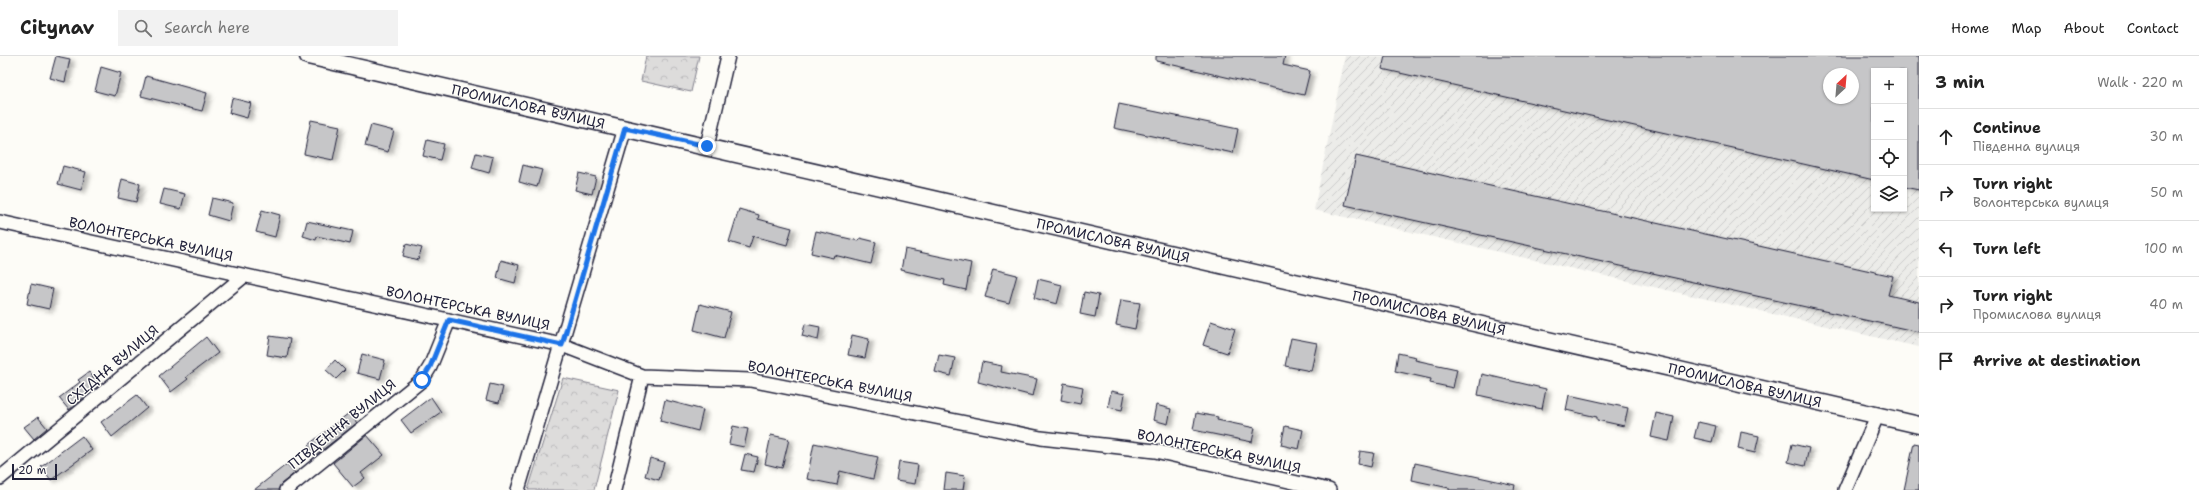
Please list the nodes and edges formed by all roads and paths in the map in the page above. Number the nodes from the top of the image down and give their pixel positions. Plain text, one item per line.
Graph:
1 (308, 56) edge
2 (728, 56) edge
3 (625, 128) junction
4 (707, 146) junction
5 (0, 222) edge
6 (244, 276) junction
7 (449, 320) junction
8 (562, 345) junction
9 (642, 376) junction
10 (1877, 416) junction
11 (1919, 424) edge
12 (0, 478) edge
13 (286, 490) edge
14 (518, 490) edge
15 (614, 490) edge
16 (1329, 490) edge
17 (1845, 490) edge

1 - 3 street, ПРОМИСЛОВА ВУЛИЦЯ
2 - 4 street
3 - 4 street, ПРОМИСЛОВА ВУЛИЦЯ
3 - 8 street
4 - 10 street, ПРОМИСЛОВА ВУЛИЦЯ
5 - 6 street, ВОЛОНТЕРСЬКА ВУЛИЦЯ
6 - 7 street, ВОЛОНТЕРСЬКА ВУЛИЦЯ
6 - 12 street, СХІДНА ВУЛИЦЯ
7 - 8 street, ВОЛОНТЕРСЬКА ВУЛИЦЯ
7 - 13 street, ПІВДЕННА ВУЛИЦЯ
8 - 9 street, ВОЛОНТЕРСЬКА ВУЛИЦЯ
8 - 14 street
9 - 15 street
9 - 16 street, ВОЛОНТЕРСЬКА ВУЛИЦЯ
10 - 11 street, ПРОМИСЛОВА ВУЛИЦЯ
10 - 17 street

